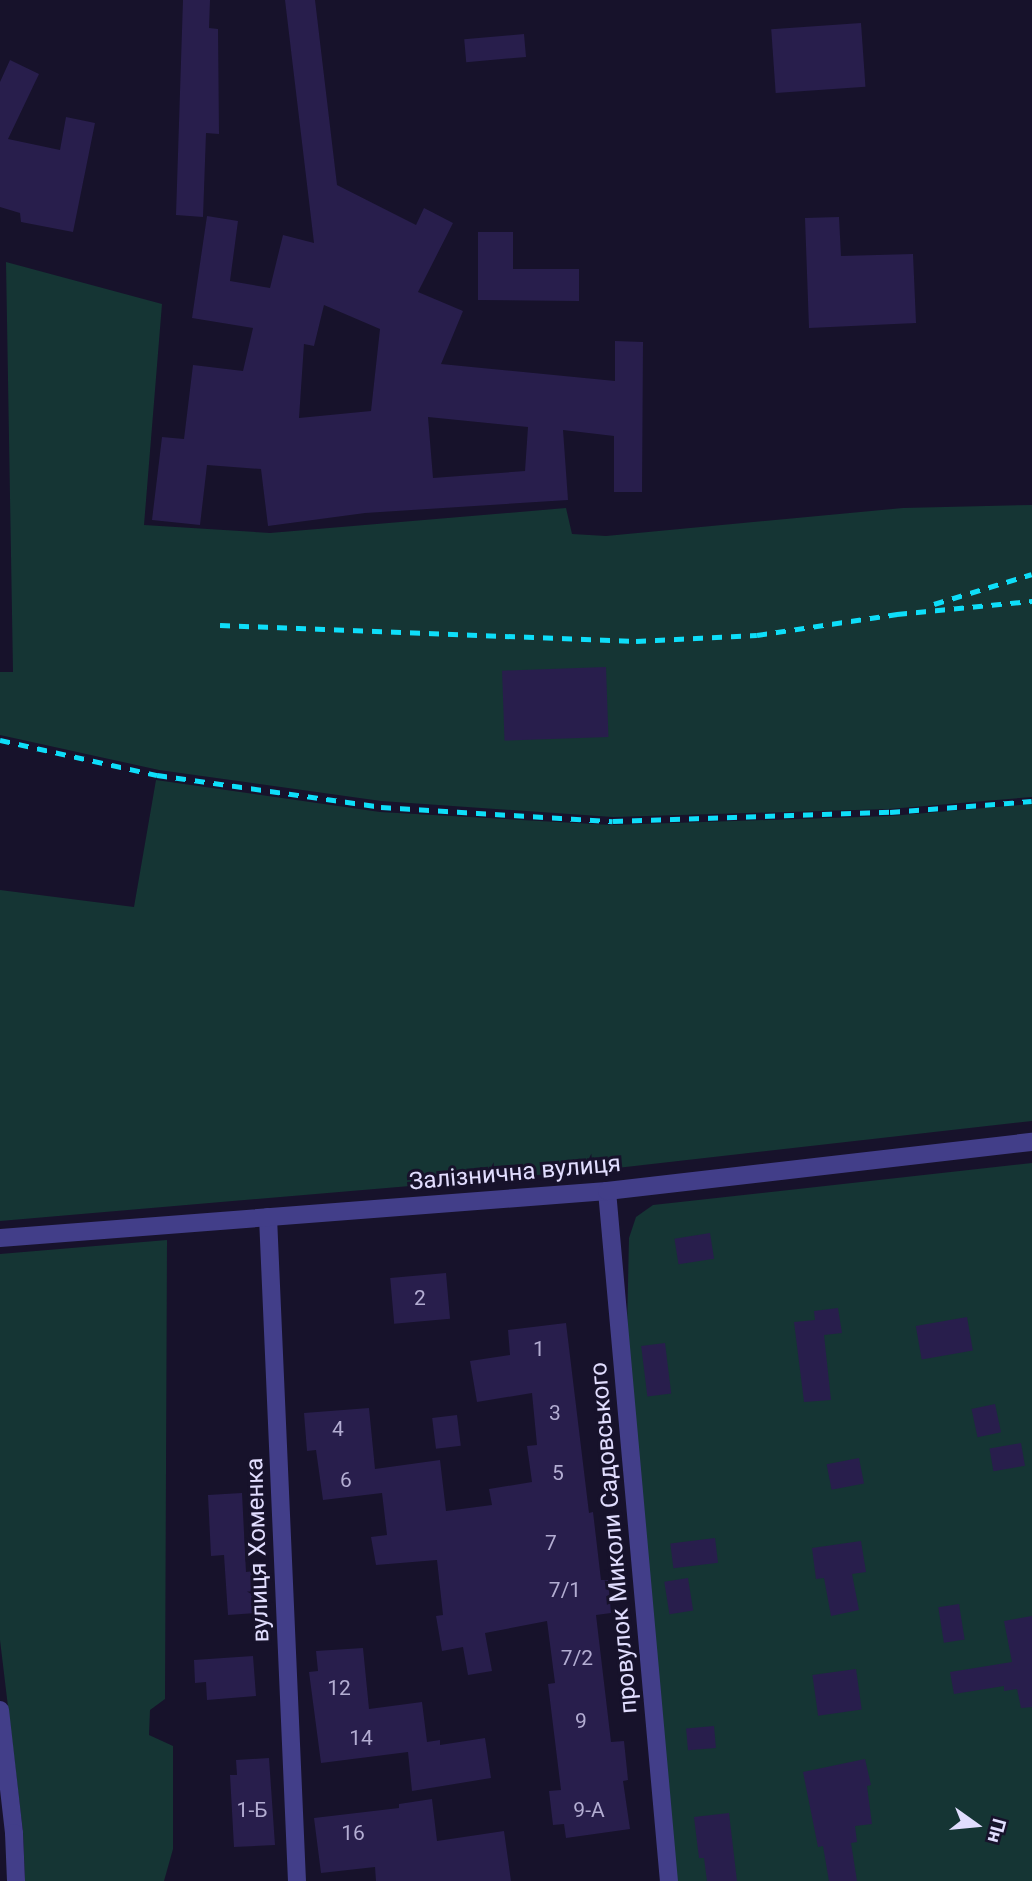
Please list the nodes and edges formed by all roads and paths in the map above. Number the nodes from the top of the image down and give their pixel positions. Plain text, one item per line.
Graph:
1 (1032, 1142) edge
2 (607, 1191) junction
3 (268, 1217) junction
4 (0, 1238) edge
5 (0, 1710) edge
6 (16, 1881) edge
7 (297, 1881) edge
8 (669, 1881) edge

1 - 2 street, Залізнична вулиця
2 - 3 street, Залізнична вулиця
2 - 8 street, провулок Миколи Садовського
3 - 4 street, Залізнична вулиця
3 - 7 street, вулиця Хоменка
5 - 6 street

